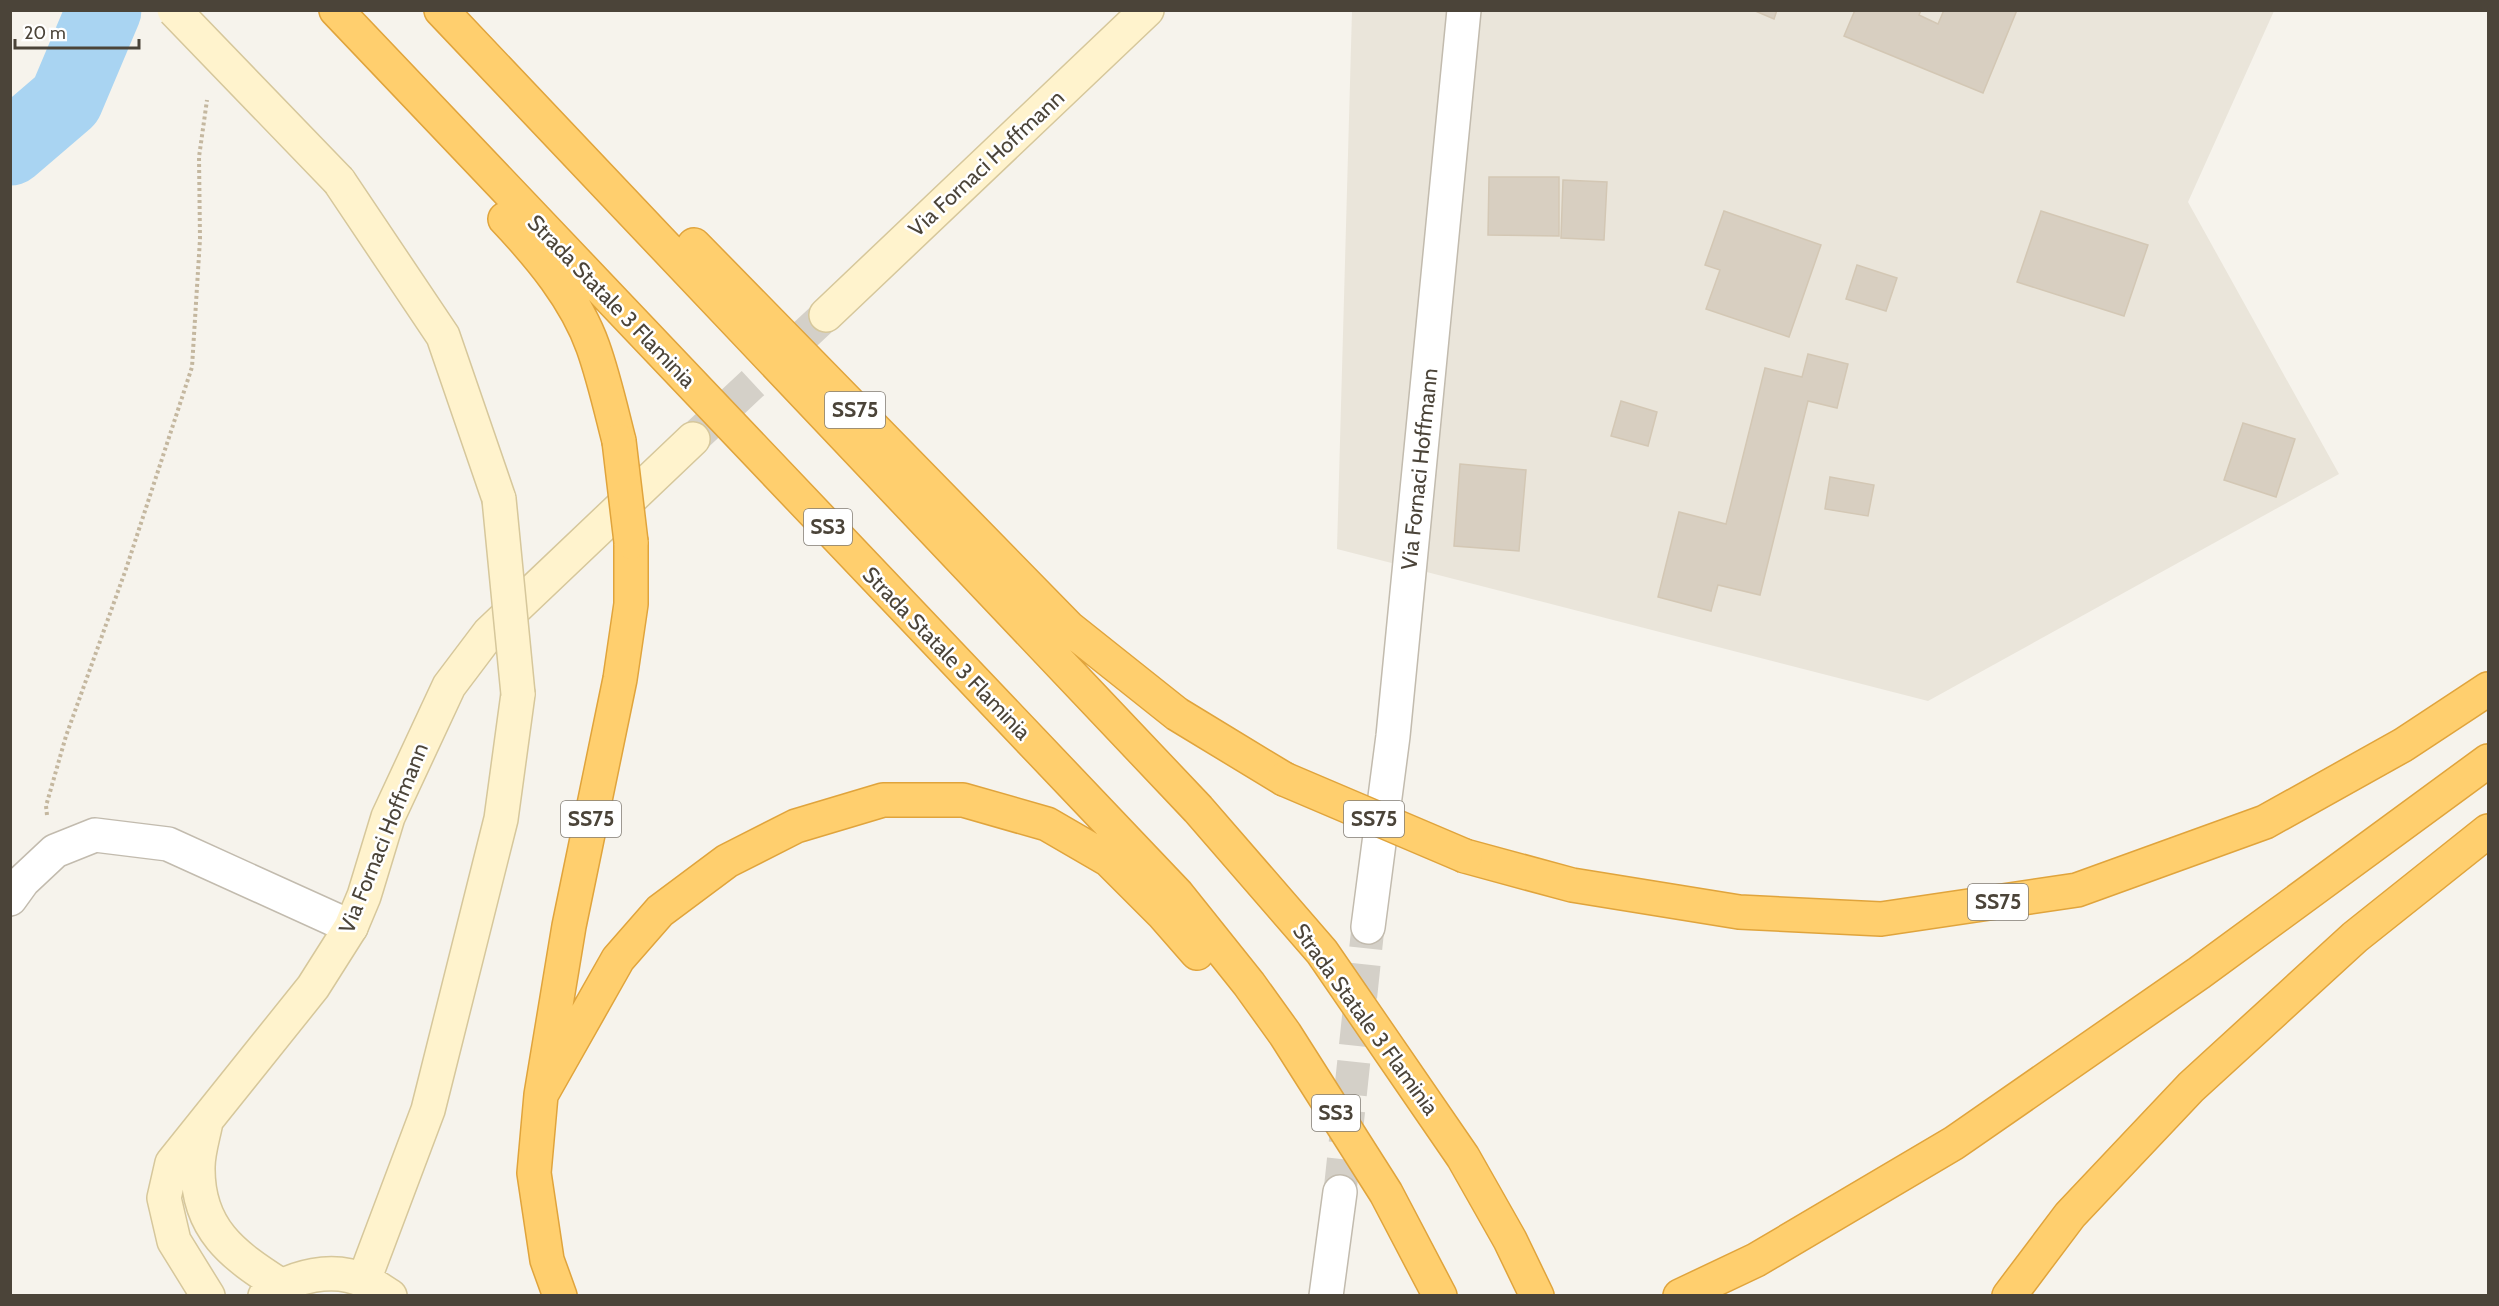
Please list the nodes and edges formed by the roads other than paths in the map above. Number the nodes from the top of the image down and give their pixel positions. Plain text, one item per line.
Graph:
1 (174, 10) edge
2 (441, 10) edge
3 (451, 10) edge
4 (1147, 10) edge
5 (1464, 10) edge
6 (347, 22) edge
7 (826, 315) tunnel mouth
8 (693, 440) tunnel mouth
9 (2488, 689) edge
10 (2488, 761) edge
11 (2488, 831) edge
12 (10, 899) edge
13 (351, 927) junction
14 (1368, 927) tunnel mouth
15 (1285, 1034) junction
16 (541, 1095) junction
17 (207, 1117) junction
18 (1340, 1192) tunnel mouth
19 (1436, 1287) edge
20 (377, 1288) edge
21 (273, 1290) edge
22 (208, 1296) edge
23 (560, 1296) edge
24 (1326, 1296) edge
25 (1537, 1296) edge
26 (1680, 1296) edge
27 (2009, 1296) edge

1 - 20 main road, bridge
2 - 25 highway, Strada Statale 3 Flaminia
3 - 9 highway, SS75, bridge
4 - 7 main road, Via Fornaci Hoffmann
5 - 14 street, Via Fornaci Hoffmann
6 - 15 highway, Strada Statale 3 Flaminia / SS3
6 - 16 highway, SS75, bridge
8 - 13 main road, Via Fornaci Hoffmann
10 - 26 highway
11 - 27 highway
12 - 13 street
13 - 17 main road, Via Fornaci Hoffmann
15 - 16 highway, SS75
15 - 19 highway, Strada Statale 3 Flaminia / SS3
16 - 23 highway, SS75
17 - 21 main road, Via Fornaci Hoffmann
17 - 22 main road, Via Fornaci Hoffmann
18 - 24 street
20 - 21 main road, Via Fornaci Hoffmann

